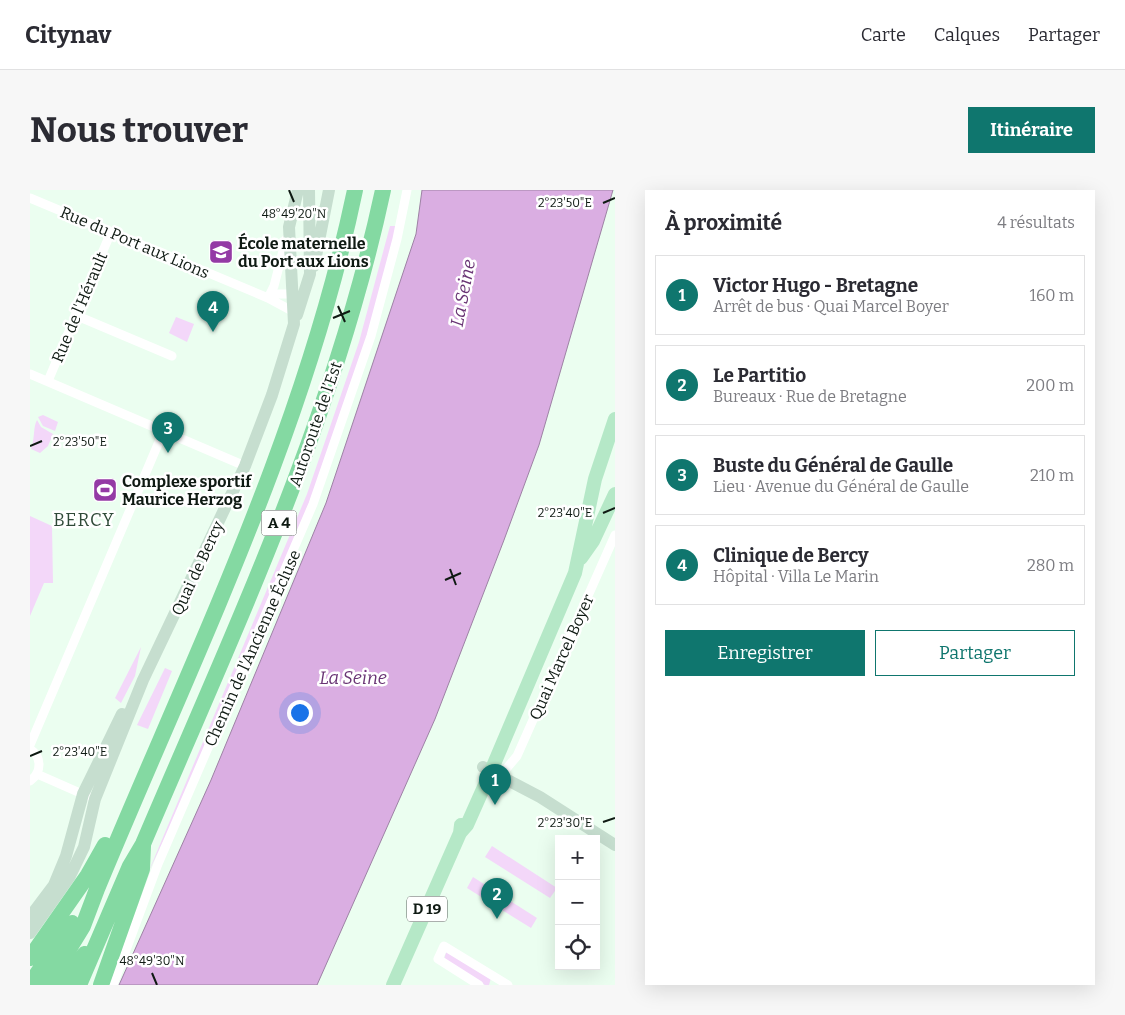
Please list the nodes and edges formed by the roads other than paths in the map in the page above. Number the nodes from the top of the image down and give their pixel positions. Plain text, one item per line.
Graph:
1 (298, 190) edge
2 (309, 190) edge
3 (329, 190) edge
4 (355, 190) edge
5 (383, 190) edge
6 (407, 190) edge
7 (30, 198) edge
8 (290, 227) junction
9 (111, 232) junction
10 (310, 274) junction
11 (294, 294) junction
12 (268, 298) junction
13 (76, 316) junction
14 (294, 318) junction
15 (172, 356) dead end
16 (30, 374) edge
17 (48, 381) junction
18 (615, 419) edge
19 (164, 430) junction
20 (245, 466) junction
21 (615, 494) edge
22 (615, 535) edge
23 (578, 562) junction
24 (143, 680) junction
25 (30, 745) edge
26 (30, 748) edge
27 (492, 771) junction
28 (34, 778) edge
29 (138, 789) junction
30 (83, 794) junction
31 (95, 799) junction
32 (143, 844) junction
33 (615, 845) edge
34 (97, 889) junction
35 (30, 917) edge
36 (100, 931) junction
37 (30, 933) edge
38 (30, 958) edge
39 (109, 961) junction
40 (30, 984) edge
41 (503, 984) edge
42 (47, 985) edge
43 (63, 985) edge
44 (79, 985) edge
45 (96, 985) edge
46 (101, 985) edge
47 (114, 985) edge
48 (393, 985) edge
49 (479, 985) edge

1 - 8 main road, Quai de Bercy
2 - 10 main road
3 - 10 main road
4 - 29 highway, Autoroute de l’Est / A 4
5 - 32 highway, Autoroute de l’Est / A 4
6 - 47 street, Chemin de l'Ancienne Écluse
7 - 9 street, Rue du Port aux Lions
8 - 11 main road, Quai de Bercy
8 - 12 street, Quai de Bercy
9 - 12 street, Rue du Port aux Lions
9 - 13 street, Rue de l'Hérault
10 - 11 main road
10 - 14 main road
11 - 12 street
11 - 14 main road, Quai de Bercy
12 - 14 street
13 - 15 street
13 - 17 street, Rue de l'Hérault
14 - 20 main road, Quai de Bercy
16 - 17 street
17 - 19 street
18 - 23 main road
19 - 20 street
19 - 25 street
20 - 24 main road, Quai de Bercy
21 - 23 main road
22 - 27 street, Quai Marcel Boyer
23 - 27 main road, Quai Marcel Boyer / D 19
24 - 30 main road, Quai de Bercy
24 - 31 main road, Quai de Bercy
26 - 28 street
27 - 33 main road
27 - 48 main road, Quai Marcel Boyer / D 19
28 - 30 street
29 - 34 highway, A 4
29 - 38 highway
30 - 31 street
30 - 35 main road, Quai de Bercy
31 - 37 main road, Quai de Bercy
32 - 36 highway, A 4
32 - 39 highway
34 - 40 highway
34 - 42 highway
36 - 43 highway
36 - 44 highway
39 - 45 highway
39 - 46 highway
41 - 49 street

